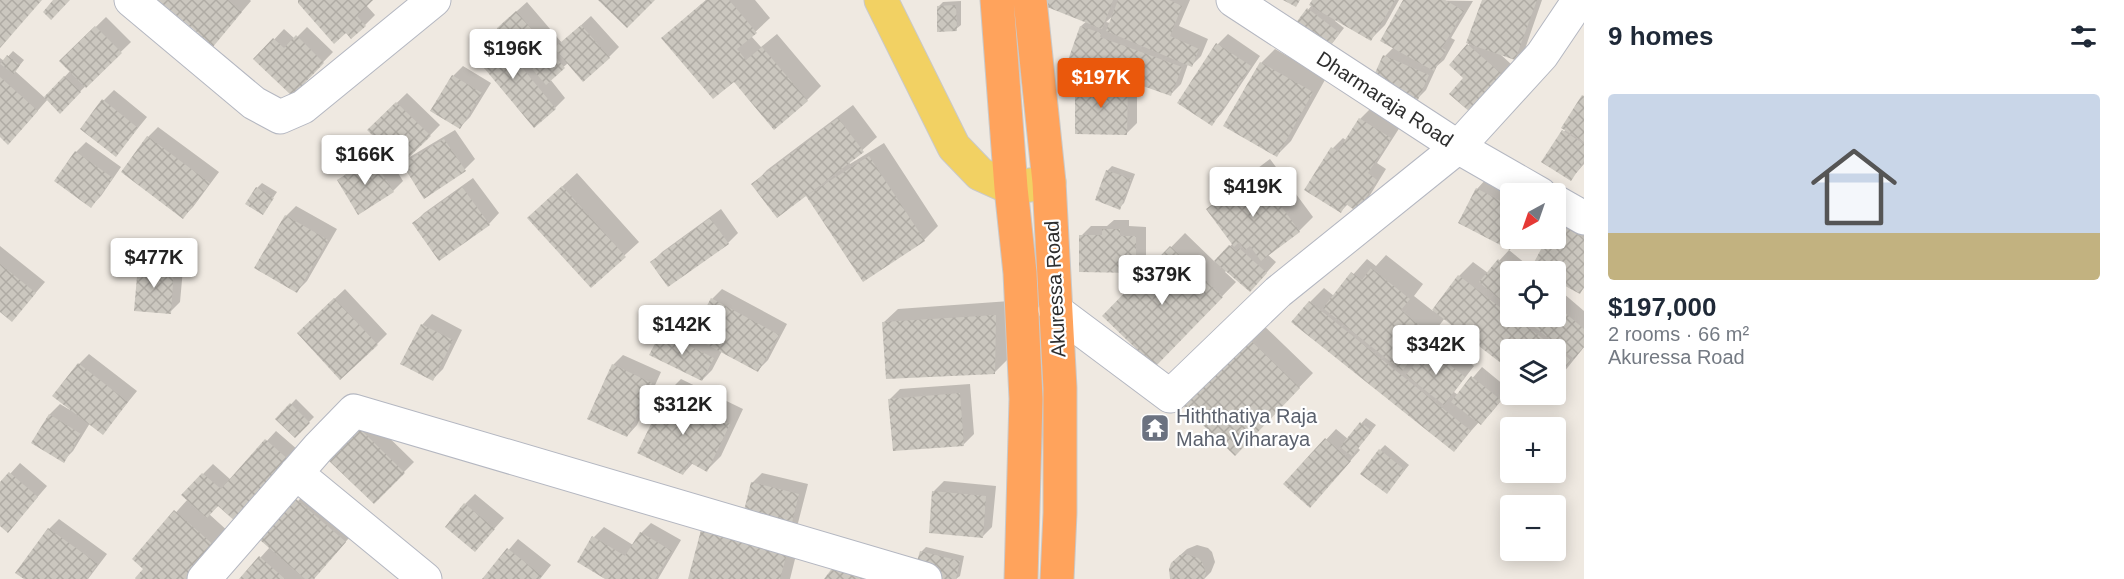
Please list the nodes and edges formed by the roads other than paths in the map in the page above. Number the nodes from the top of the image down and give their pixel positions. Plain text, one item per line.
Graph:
1 (130, 0) edge
2 (434, 0) edge
3 (880, 0) edge
4 (997, 0) edge
5 (1030, 0) edge
6 (1233, 0) edge
7 (1579, 0) edge
8 (1458, 147) junction
9 (1049, 182) junction
10 (1521, 183) edge
11 (1011, 188) junction
12 (1566, 208) edge
13 (1584, 218) edge
14 (1055, 310) junction
15 (296, 473) junction
16 (204, 579) edge
17 (425, 579) edge
18 (926, 579) edge
19 (1021, 579) edge
20 (1057, 579) edge

1 - 2 street
3 - 11 main road
4 - 11 highway, Akuressa Road
5 - 9 highway, Akuressa Road
6 - 8 street, Dharmaraja Road
7 - 8 street
8 - 10 street, Dharmaraja Road
8 - 14 street
9 - 11 main road
9 - 14 highway, Akuressa Road
11 - 19 highway, Akuressa Road
12 - 13 street
14 - 20 highway, Akuressa Road
15 - 16 street
15 - 17 street
15 - 18 street

